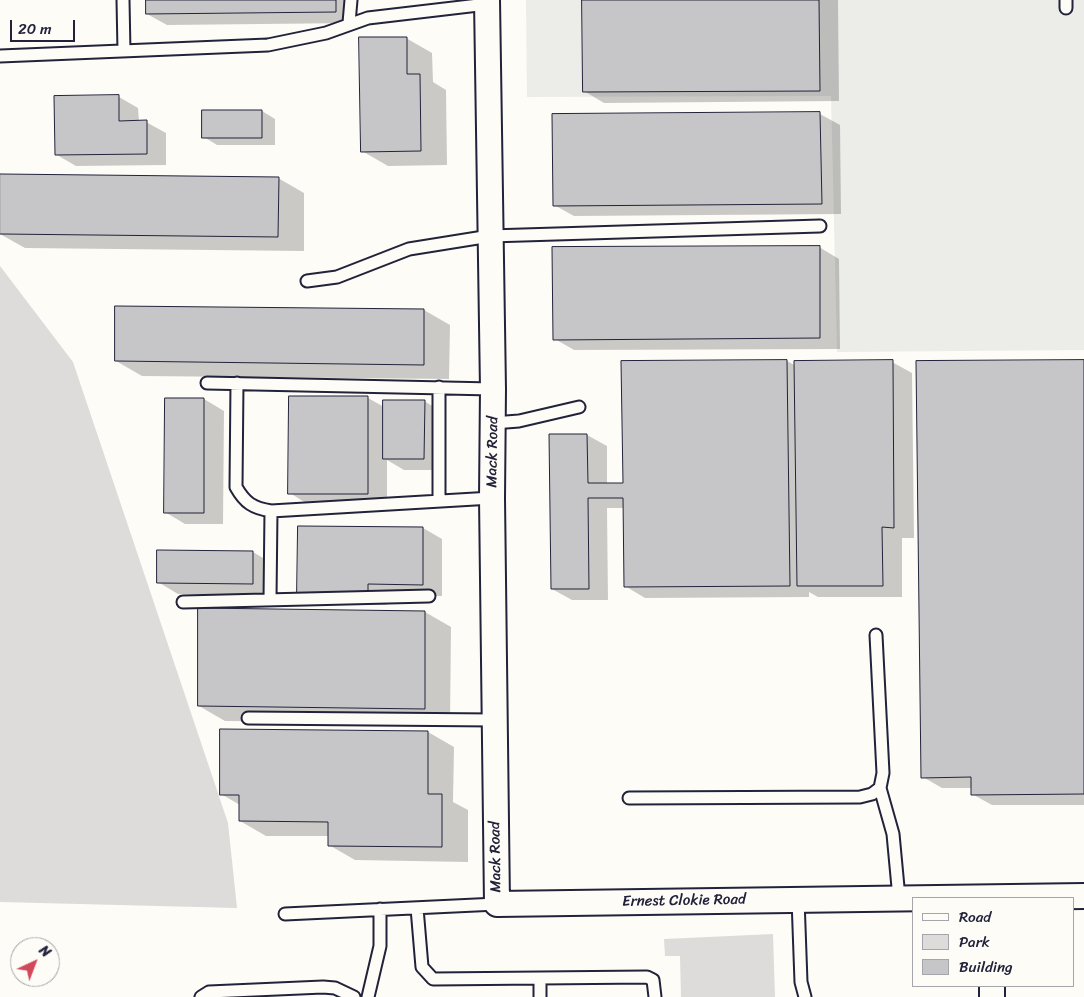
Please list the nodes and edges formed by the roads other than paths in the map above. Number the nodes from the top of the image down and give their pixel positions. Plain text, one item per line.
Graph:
1 (123, 0) edge
2 (351, 0) edge
3 (487, 2) edge
4 (349, 23) junction
5 (124, 52) junction
6 (0, 56) edge
7 (820, 226) dead end
8 (490, 236) junction
9 (307, 282) dead end
10 (207, 383) dead end
11 (237, 383) junction
12 (439, 388) junction
13 (493, 389) junction
14 (579, 406) dead end
15 (493, 423) junction
16 (492, 498) junction
17 (438, 501) junction
18 (271, 511) junction
19 (429, 596) dead end
20 (270, 600) junction
21 (183, 602) dead end
22 (876, 635) dead end
23 (248, 718) dead end
24 (495, 720) junction
25 (880, 788) junction
26 (629, 798) dead end
27 (1084, 896) edge
28 (989, 897) edge
29 (898, 898) junction
30 (912, 898) edge
31 (798, 899) junction
32 (497, 904) junction
33 (417, 908) junction
34 (380, 909) junction
35 (285, 914) dead end
36 (540, 978) junction
37 (299, 993) edge
38 (254, 994) edge
39 (200, 997) edge
40 (354, 997) edge
41 (368, 997) edge
42 (540, 997) edge
43 (655, 997) edge
44 (806, 997) edge

1 - 5 lane
2 - 4 lane
3 - 4 lane
3 - 8 street, Mack Road
4 - 5 lane
5 - 6 lane
7 - 8 lane
8 - 9 lane
8 - 13 street, Mack Road
10 - 11 lane
11 - 12 lane
11 - 18 lane
12 - 13 lane
12 - 17 lane
13 - 15 street, Mack Road
14 - 15 lane
15 - 16 street, Mack Road
16 - 17 lane
16 - 24 street, Mack Road
17 - 18 lane
18 - 20 lane
19 - 20 lane
20 - 21 lane
22 - 25 lane
23 - 24 lane
24 - 32 street, Mack Road
25 - 26 lane
25 - 29 lane
27 - 28 street, Ernest Clokie Road
29 - 30 street, Ernest Clokie Road
29 - 31 street, Ernest Clokie Road
31 - 32 street, Ernest Clokie Road
31 - 44 lane
32 - 33 lane, Ernest Clokie Road
33 - 34 lane, Ernest Clokie Road
33 - 36 lane
34 - 35 lane, Ernest Clokie Road
34 - 41 lane
36 - 42 lane
36 - 43 lane
37 - 38 lane
37 - 40 lane
38 - 39 lane

